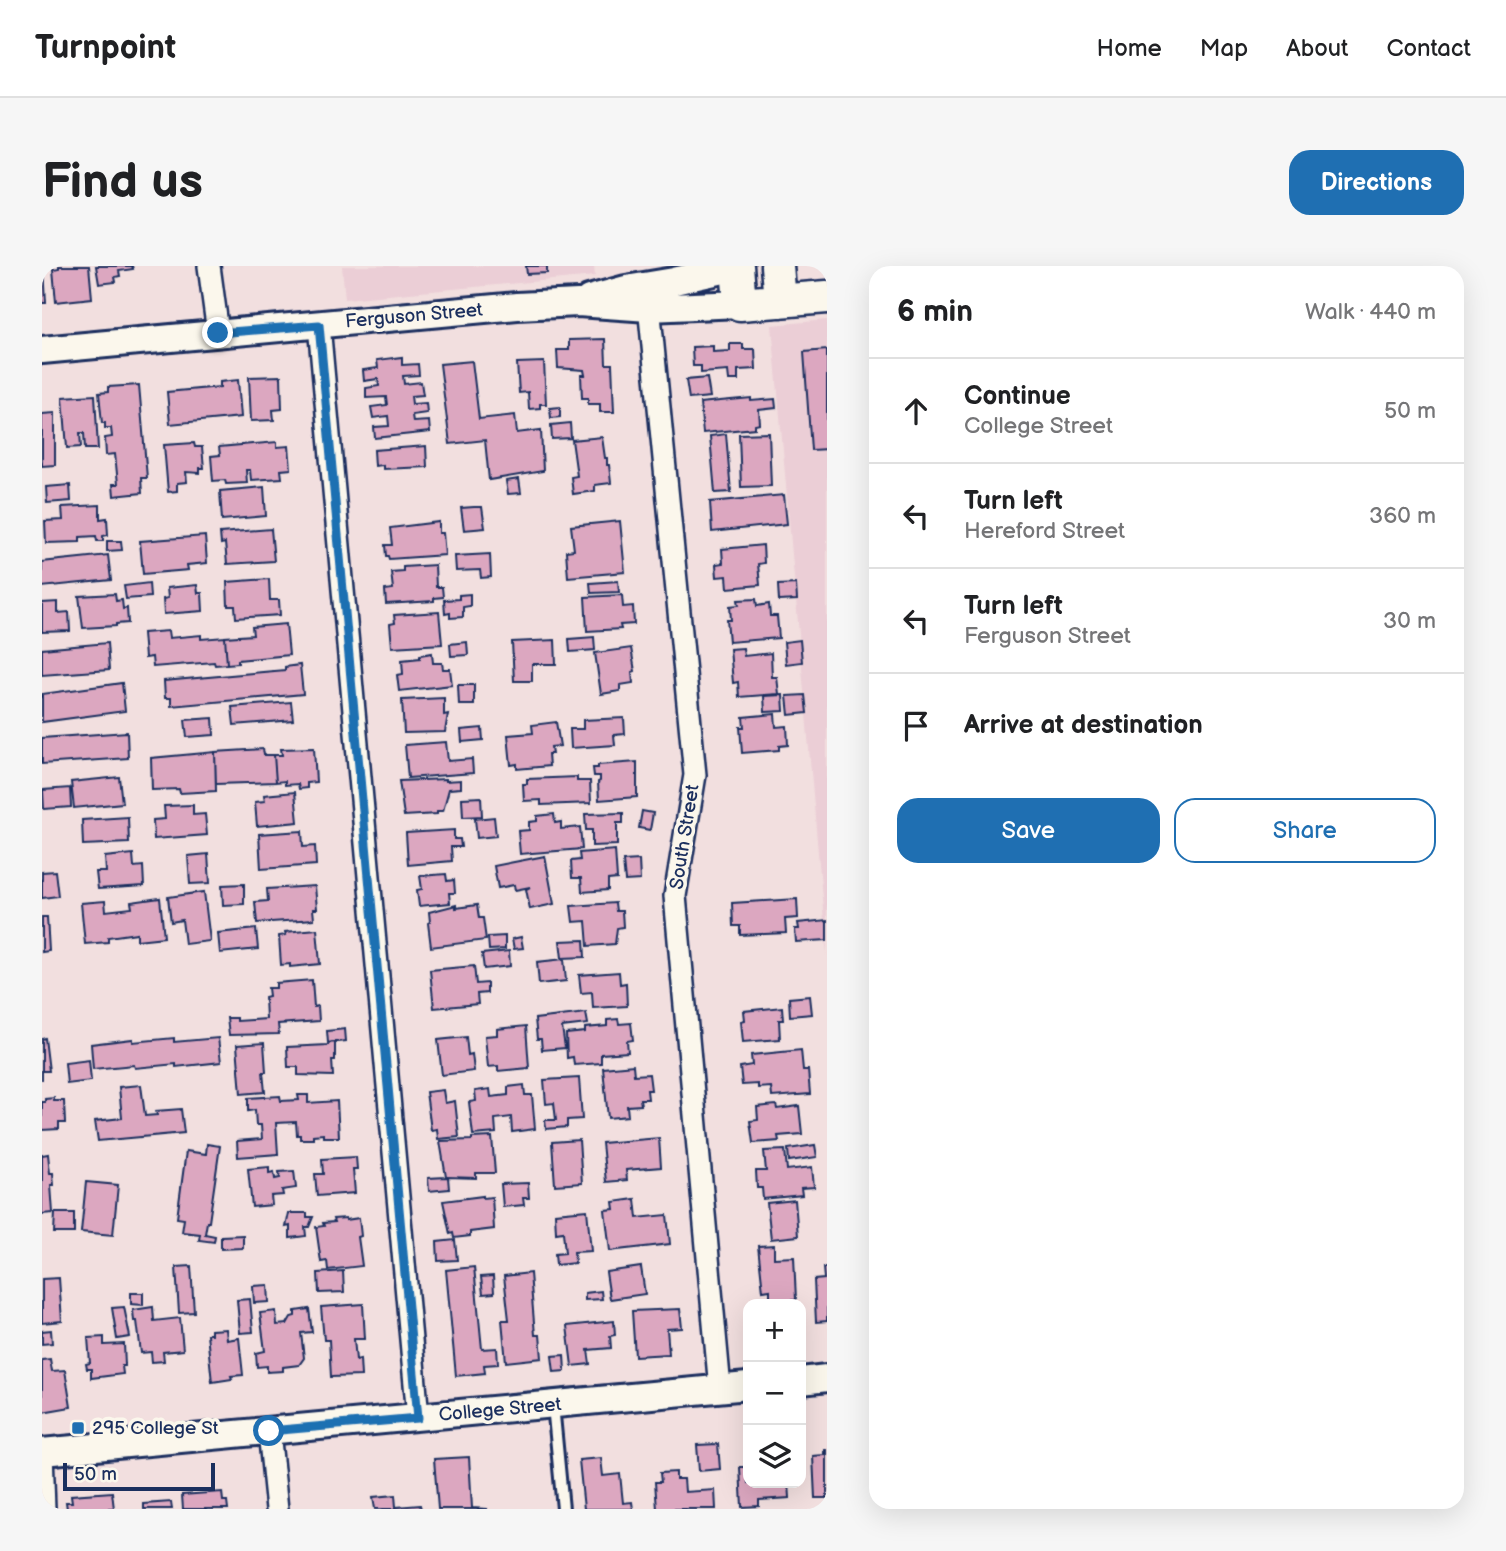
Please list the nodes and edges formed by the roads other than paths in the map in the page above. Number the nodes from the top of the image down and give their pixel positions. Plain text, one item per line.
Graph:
1 (209, 266) edge
2 (743, 266) edge
3 (777, 266) edge
4 (648, 296) junction
5 (827, 297) edge
6 (780, 301) junction
7 (740, 304) junction
8 (319, 325) junction
9 (218, 333) junction
10 (42, 350) edge
11 (827, 1378) edge
12 (806, 1380) edge
13 (743, 1387) edge
14 (720, 1389) junction
15 (553, 1405) junction
16 (418, 1418) junction
17 (269, 1431) junction
18 (42, 1452) edge
19 (44, 1509) edge
20 (277, 1509) edge
21 (563, 1509) edge

1 - 9 street
2 - 4 street, Ferguson Street
2 - 7 main road
3 - 6 main road
4 - 7 street, Ferguson Street
4 - 8 street, Ferguson Street
4 - 14 street, South Street
5 - 6 main road, Ferguson Street
6 - 7 main road, Ferguson Street
8 - 9 street, Ferguson Street
8 - 16 street
9 - 10 street, Ferguson Street
11 - 12 street
13 - 14 street, College Street
14 - 15 street, College Street
15 - 16 street, College Street
15 - 21 lane
16 - 17 street, College Street
17 - 18 street, College Street
17 - 20 street
18 - 19 street

